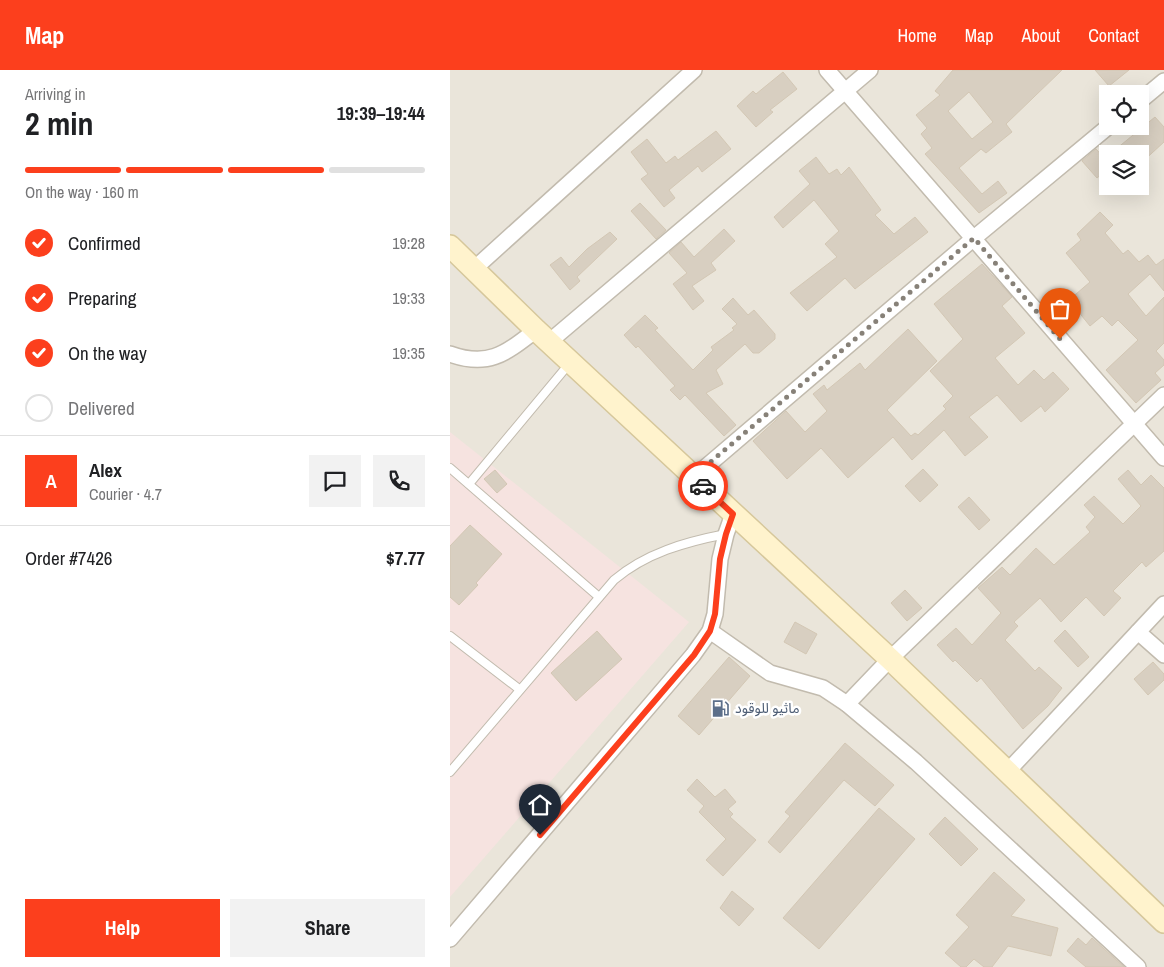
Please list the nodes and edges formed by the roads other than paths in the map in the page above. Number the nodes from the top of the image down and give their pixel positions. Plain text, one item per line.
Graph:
1 (694, 70) edge
2 (827, 70) edge
3 (870, 70) edge
4 (1164, 81) edge
5 (844, 92) junction
6 (1149, 94) edge
7 (1099, 135) edge
8 (974, 238) junction
9 (450, 246) edge
10 (474, 269) junction
11 (542, 336) junction
12 (450, 354) edge
13 (570, 362) junction
14 (1164, 395) edge
15 (1134, 425) junction
16 (1164, 458) edge
17 (450, 468) edge
18 (694, 476) junction
19 (469, 484) junction
20 (729, 524) junction
21 (599, 597) junction
22 (1164, 604) edge
23 (710, 631) junction
24 (1138, 632) junction
25 (450, 636) edge
26 (1164, 655) edge
27 (890, 660) junction
28 (519, 689) junction
29 (847, 704) junction
30 (450, 772) edge
31 (1007, 772) junction
32 (1163, 920) edge
33 (450, 940) edge
34 (1138, 967) edge

1 - 10 street
2 - 5 street
3 - 5 street
4 - 6 street
5 - 8 street
5 - 11 street
7 - 8 street
8 - 15 street
8 - 18 street
9 - 10 street
10 - 11 street
11 - 12 street
11 - 13 street
13 - 18 street
13 - 19 lane
14 - 15 street
15 - 16 street
15 - 27 street
17 - 19 lane
18 - 20 street
19 - 21 lane
20 - 21 lane
20 - 23 street
20 - 27 street
21 - 28 lane
22 - 24 street
23 - 29 street
23 - 33 street
24 - 26 street
24 - 31 street
25 - 28 lane
27 - 29 street
27 - 31 street
28 - 30 lane
29 - 34 street
31 - 32 street

